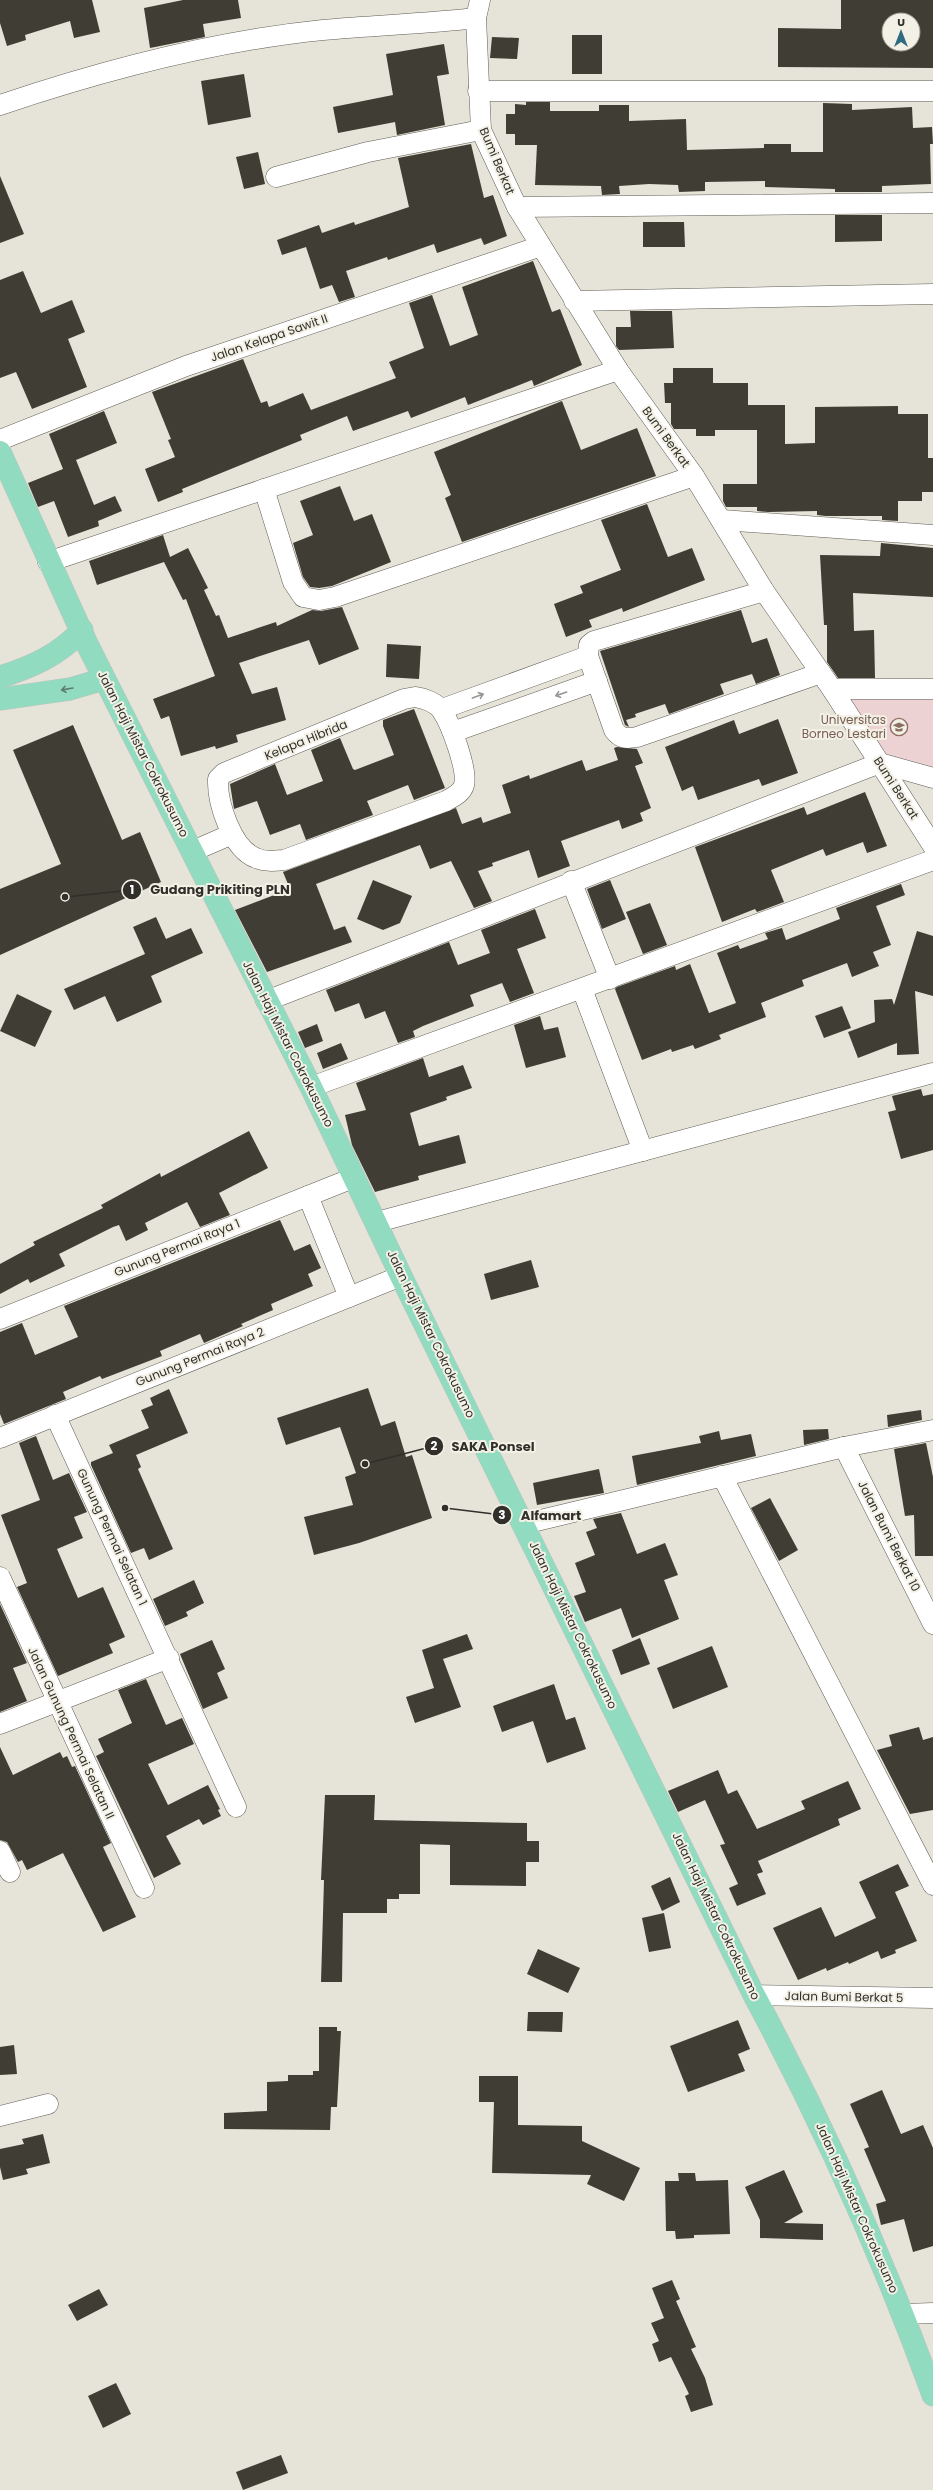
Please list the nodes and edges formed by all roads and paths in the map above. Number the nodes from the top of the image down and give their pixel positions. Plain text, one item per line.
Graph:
1 (478, 9) edge
2 (478, 91) junction
3 (933, 91) edge
4 (0, 105) edge
5 (481, 130) junction
6 (276, 178) dead end
7 (933, 203) edge
8 (517, 208) junction
9 (541, 246) junction
10 (933, 294) edge
11 (574, 301) junction
12 (618, 370) junction
13 (0, 440) edge
14 (0, 452) edge
15 (694, 476) junction
16 (264, 490) junction
17 (722, 520) junction
18 (933, 535) edge
19 (48, 562) junction
20 (764, 591) junction
21 (82, 630) junction
22 (588, 656) junction
23 (820, 673) junction
24 (0, 677) edge
25 (104, 679) junction
26 (597, 682) junction
27 (933, 689) edge
28 (832, 690) junction
29 (0, 699) edge
30 (442, 709) junction
31 (453, 732) junction
32 (880, 763) junction
33 (933, 778) edge
34 (232, 834) junction
35 (933, 846) edge
36 (193, 851) junction
37 (933, 860) edge
38 (571, 881) junction
39 (610, 979) junction
40 (582, 989) junction
41 (266, 1001) junction
42 (933, 1074) edge
43 (310, 1087) junction
44 (643, 1151) junction
45 (353, 1178) junction
46 (308, 1196) junction
47 (377, 1222) junction
48 (401, 1276) junction
49 (349, 1297) junction
50 (0, 1319) edge
51 (55, 1416) junction
52 (933, 1430) edge
53 (0, 1438) edge
54 (844, 1447) junction
55 (722, 1476) junction
56 (524, 1524) junction
57 (0, 1577) edge
58 (933, 1624) edge
59 (168, 1658) junction
60 (57, 1702) junction
61 (0, 1724) edge
62 (236, 1807) dead end
63 (0, 1851) edge
64 (10, 1872) dead end
65 (933, 1885) edge
66 (144, 1888) dead end
67 (754, 1995) junction
68 (933, 1998) edge
69 (48, 2104) dead end
70 (0, 2116) edge
71 (933, 2313) edge
72 (904, 2314) junction
73 (933, 2395) edge

1 - 2 street, Bumi Berkat
1 - 4 street
2 - 3 street
2 - 5 street, Bumi Berkat
5 - 6 street
5 - 8 street, Bumi Berkat
7 - 8 street
8 - 9 street, Bumi Berkat
9 - 11 street, Bumi Berkat
9 - 13 street, Jalan Kelapa Sawit II
10 - 11 street
11 - 12 street, Bumi Berkat
12 - 15 street, Bumi Berkat
12 - 16 street
14 - 19 main road, Jalan Haji Mistar Cokrokusumo
15 - 16 street
15 - 17 street, Bumi Berkat
16 - 19 street
17 - 18 street
17 - 20 street, Bumi Berkat
19 - 21 main road, Jalan Haji Mistar Cokrokusumo
20 - 22 street
20 - 23 street, Bumi Berkat
21 - 24 main road
21 - 25 main road, Jalan Haji Mistar Cokrokusumo
22 - 26 street
30 -> 22 street
23 - 26 street
23 - 28 street, Bumi Berkat
25 -> 29 main road
25 - 36 main road, Jalan Haji Mistar Cokrokusumo
26 -> 31 street
27 - 28 street
28 - 32 street, Bumi Berkat
30 - 31 street
30 - 34 street, Kelapa Hibrida
31 - 34 street
32 - 33 street
32 - 35 street, Bumi Berkat
32 - 38 street
34 - 36 street
36 - 41 main road, Jalan Haji Mistar Cokrokusumo
37 - 39 street
38 - 39 street
38 - 41 street
39 - 40 street
40 - 43 street
40 - 44 street
41 - 43 main road, Jalan Haji Mistar Cokrokusumo
42 - 44 street
43 - 45 main road, Jalan Haji Mistar Cokrokusumo
44 - 47 street
45 - 46 street, Gunung Permai Raya 1
45 - 47 main road, Jalan Haji Mistar Cokrokusumo
46 - 49 street
46 - 50 street, Gunung Permai Raya 1
47 - 48 main road, Jalan Haji Mistar Cokrokusumo
48 - 49 street, Gunung Permai Raya 2
48 - 56 main road, Jalan Haji Mistar Cokrokusumo
49 - 51 street, Gunung Permai Raya 2
51 - 53 street, Gunung Permai Raya 2
51 - 59 street, Gunung Permai Selatan 1
52 - 54 street
54 - 55 street
54 - 58 street, Jalan Bumi Berkat 10
55 - 56 street
55 - 65 street
56 - 67 main road, Jalan Haji Mistar Cokrokusumo
57 - 60 street, Jalan Gunung Permai Selatan II
59 - 60 street
59 - 62 street, Gunung Permai Selatan 1
60 - 61 street
60 - 66 street, Jalan Gunung Permai Selatan II
63 - 64 street
67 - 68 street, Jalan Bumi Berkat 5
67 - 72 main road, Jalan Haji Mistar Cokrokusumo
69 - 70 street
71 - 72 street
72 - 73 main road, Jalan Haji Mistar Cokrokusumo

